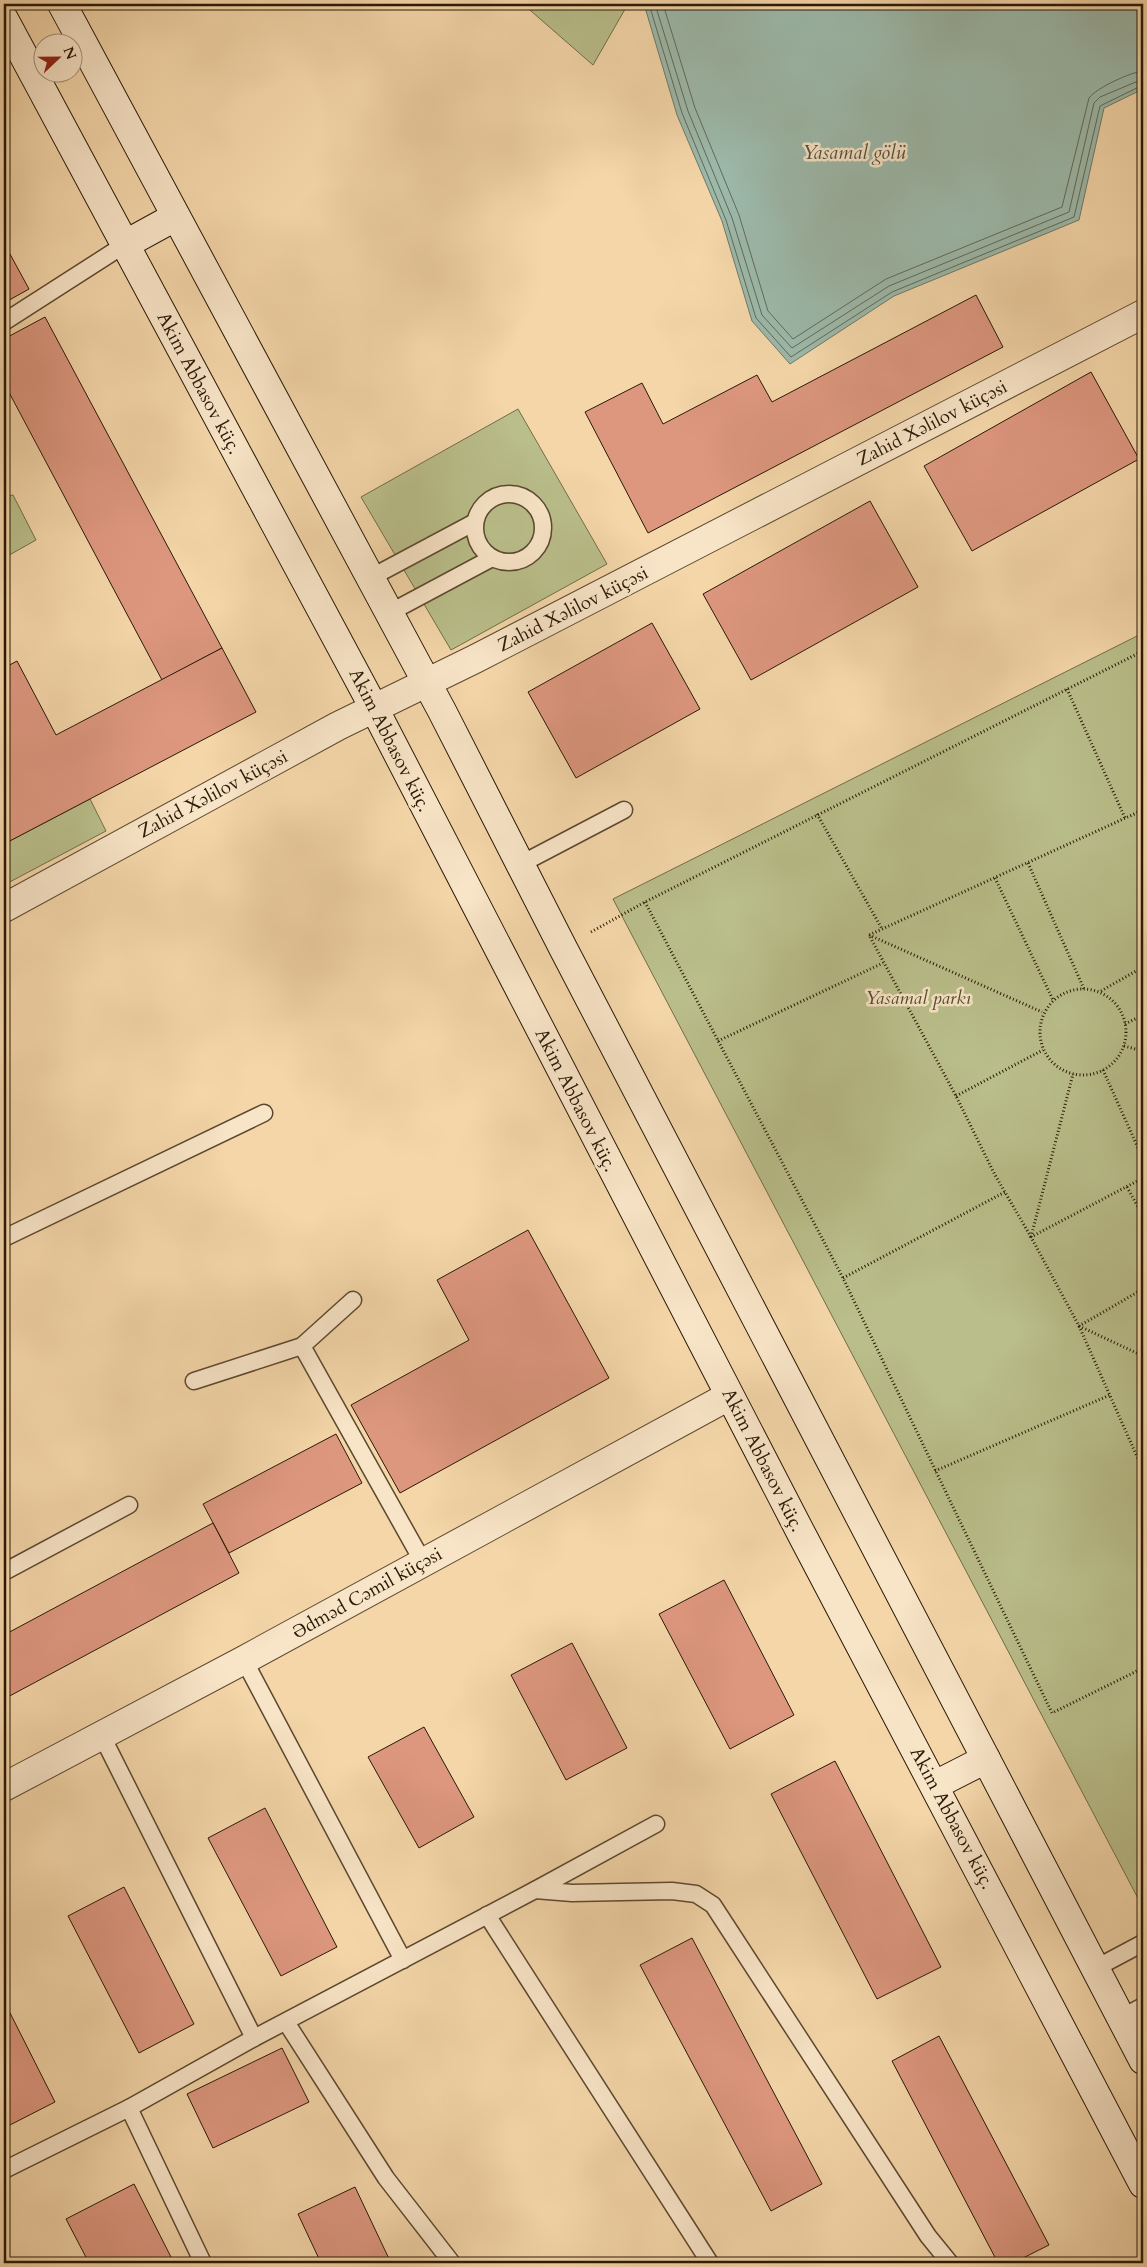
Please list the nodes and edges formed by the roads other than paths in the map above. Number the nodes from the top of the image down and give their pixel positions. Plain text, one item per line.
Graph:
1 (68, 6) edge
2 (4, 19) edge
3 (175, 217) junction
4 (124, 245) junction
5 (1143, 314) edge
6 (4, 322) edge
7 (475, 522) junction
8 (492, 558) junction
9 (370, 578) junction
10 (389, 613) junction
11 (427, 682) junction
12 (374, 708) junction
13 (624, 810) dead end
14 (521, 864) junction
15 (4, 908) edge
16 (264, 1113) dead end
17 (4, 1238) edge
18 (353, 1300) dead end
19 (302, 1346) junction
20 (194, 1381) dead end
21 (730, 1396) junction
22 (128, 1505) dead end
23 (423, 1562) junction
24 (4, 1572) edge
25 (244, 1660) junction
26 (102, 1736) junction
27 (986, 1759) junction
28 (935, 1785) junction
29 (4, 1787) edge
30 (656, 1824) dead end
31 (535, 1890) junction
32 (487, 1915) junction
33 (1143, 1943) edge
34 (404, 1960) junction
35 (1096, 1968) junction
36 (1132, 2012) edge
37 (286, 2022) junction
38 (254, 2038) junction
39 (1143, 2059) edge
40 (129, 2108) junction
41 (4, 2170) edge
42 (1143, 2184) edge
43 (203, 2263) edge
44 (452, 2263) edge
45 (710, 2263) edge
46 (950, 2263) edge

1 - 3 main road
2 - 4 main road, Akim Abbasov küç.
3 - 4 main road
3 - 9 main road
4 - 6 lane
4 - 12 main road, Akim Abbasov küç.
5 - 11 main road, Zahid Xəlilov küçəsi
7 - 8 lane
7 - 8 lane
7 - 9 lane
8 - 10 lane
9 - 10 main road
10 - 11 main road
11 - 12 main road, Zahid Xəlilov küçəsi
11 - 14 main road
12 - 15 main road, Zahid Xəlilov küçəsi
12 - 21 main road, Akim Abbasov küç.
13 - 14 lane
14 - 27 main road
16 - 17 lane
18 - 19 lane
19 - 20 lane
19 - 23 lane
21 - 23 main road, Ədməd Cəmil küçəsi
21 - 28 main road, Akim Abbasov küç.
22 - 24 lane
23 - 25 main road, Ədməd Cəmil küçəsi
25 - 26 main road, Ədməd Cəmil küçəsi
25 - 34 lane
26 - 29 main road, Ədməd Cəmil küçəsi
26 - 38 lane
27 - 28 main road
27 - 35 main road
28 - 42 main road, Akim Abbasov küç.
30 - 31 lane
31 - 32 lane
31 - 46 lane
32 - 34 lane
32 - 45 lane
33 - 35 lane
34 - 37 lane
35 - 36 main road
36 - 39 main road
37 - 38 lane
37 - 44 lane
38 - 40 lane
40 - 41 lane
40 - 43 lane

